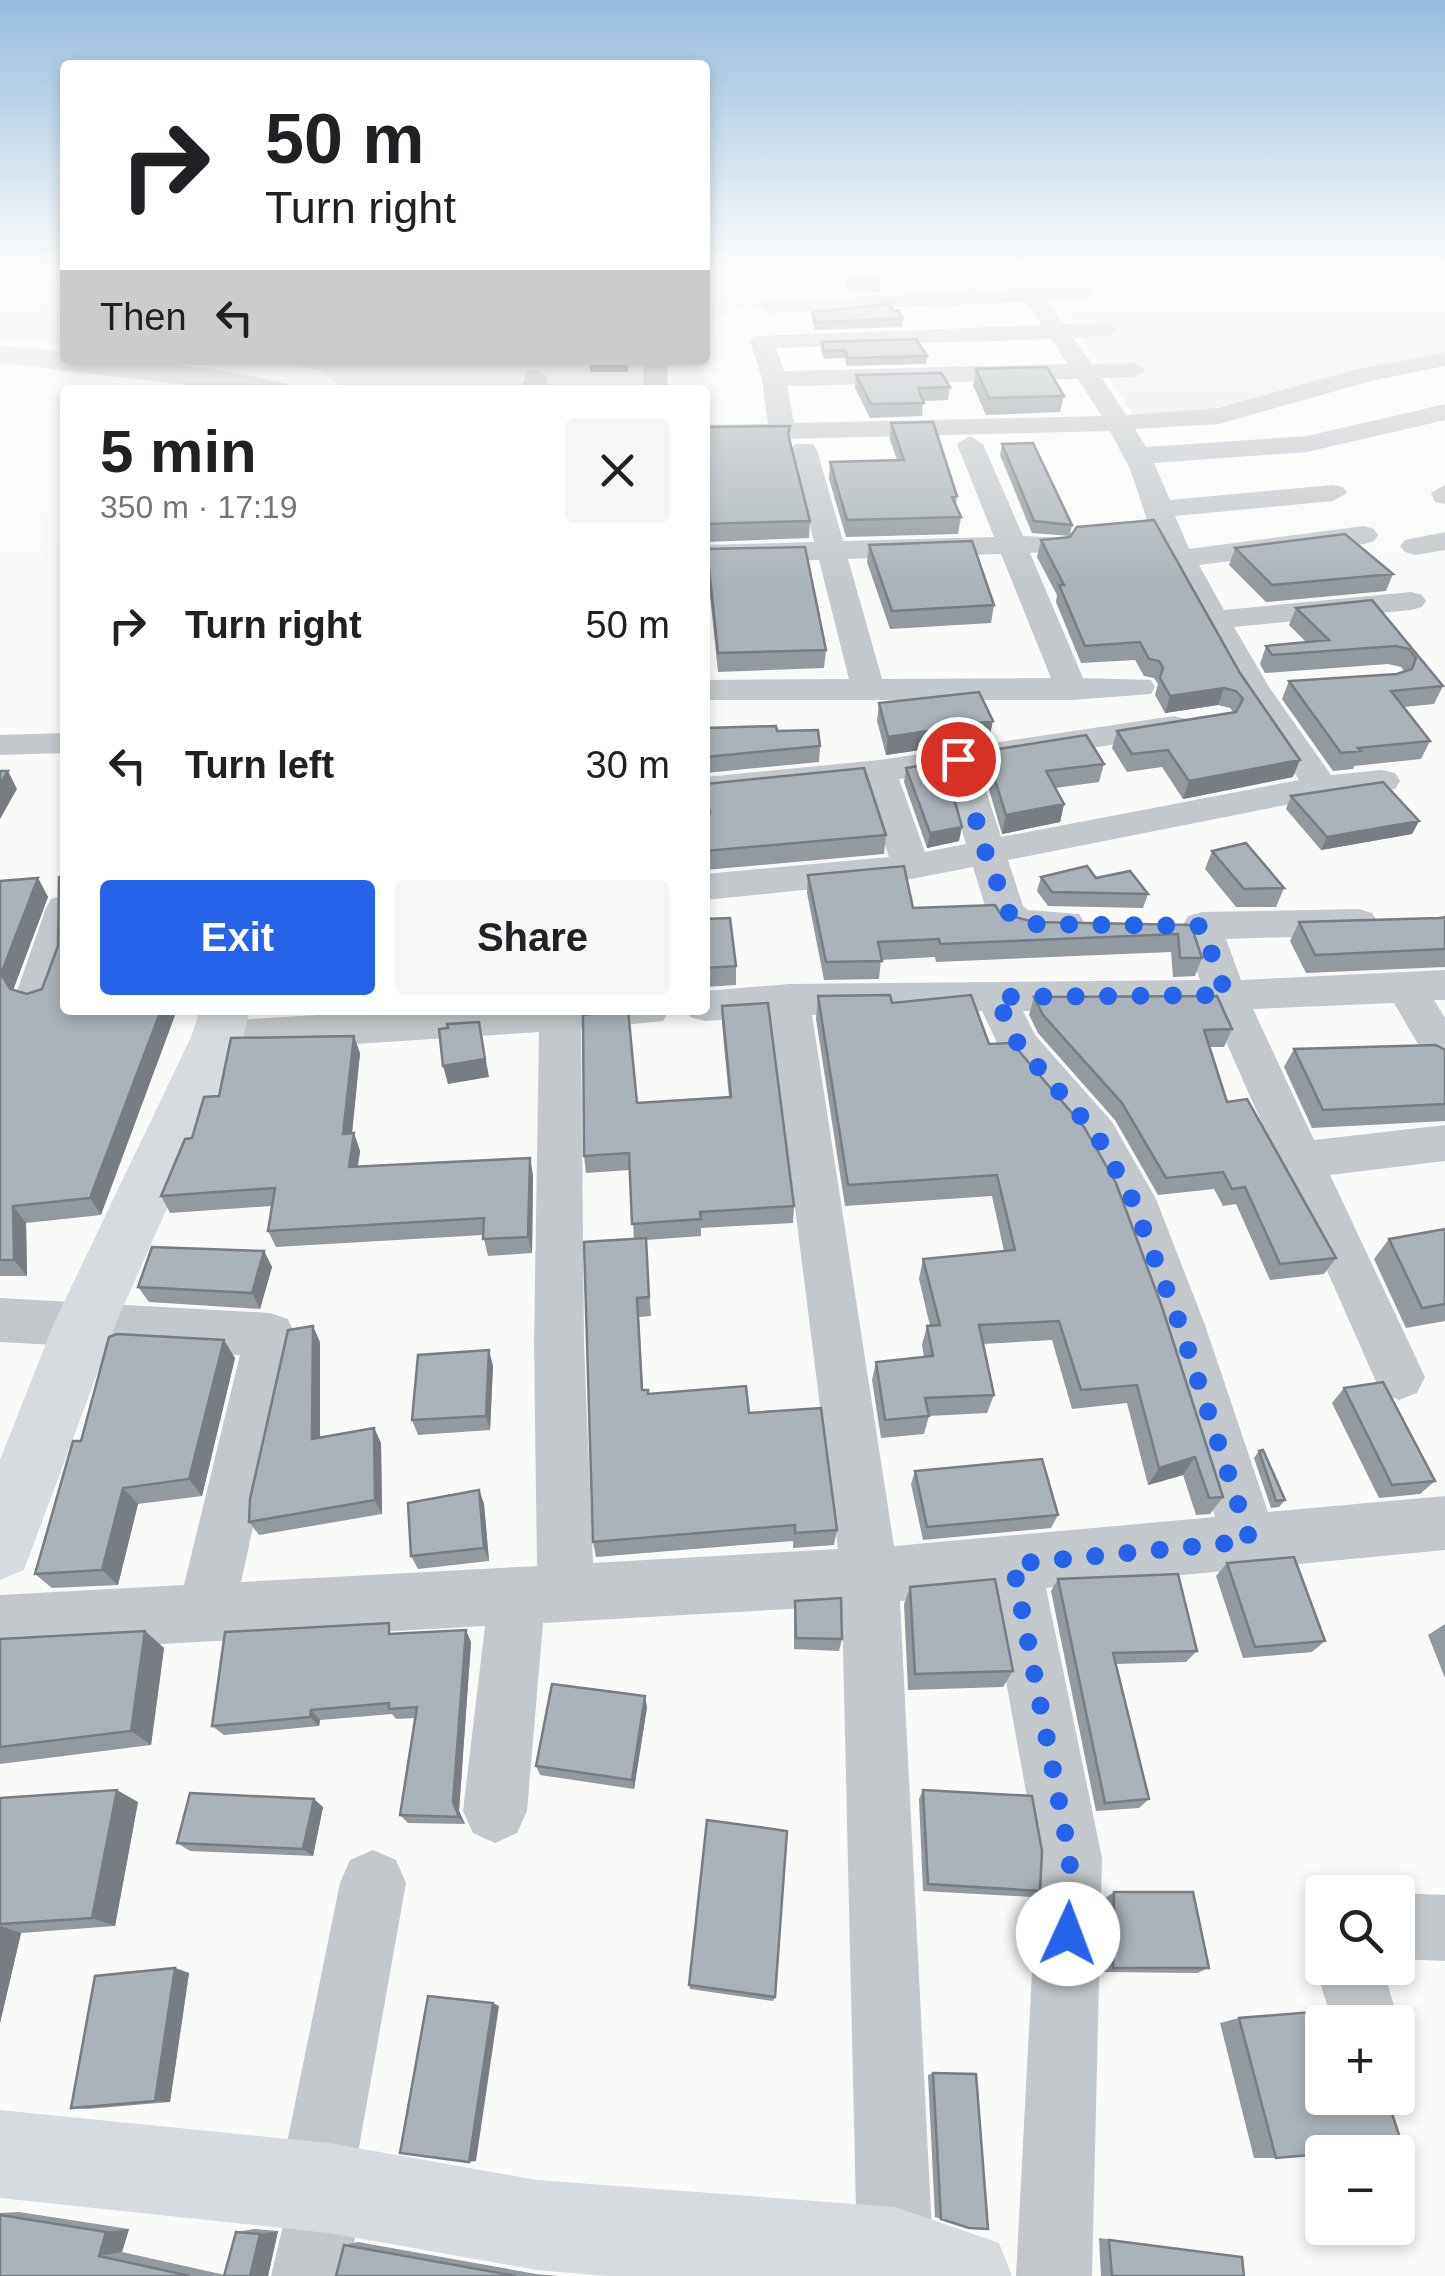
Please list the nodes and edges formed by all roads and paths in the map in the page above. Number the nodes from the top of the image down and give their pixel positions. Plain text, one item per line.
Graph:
1 (97, 375) edge
2 (196, 375) edge
3 (763, 375) edge
4 (1005, 375) edge
5 (1086, 375) edge
6 (1363, 375) edge
7 (181, 385) edge
8 (251, 385) edge
9 (763, 385) junction
10 (1445, 412) edge
11 (1117, 422) junction
12 (710, 433) edge
13 (783, 438) junction
14 (970, 444) dead end
15 (1134, 456) junction
16 (1334, 493) dead end
17 (1160, 510) junction
18 (1364, 535) dead end
19 (1445, 541) edge
20 (1056, 544) edge
21 (1012, 545) junction
22 (1415, 546) dead end
23 (831, 549) junction
24 (710, 554) edge
25 (1180, 559) junction
26 (1411, 601) dead end
27 (1214, 620) junction
28 (1292, 686) edge
29 (1138, 687) dead end
30 (1253, 688) junction
31 (710, 690) edge
32 (1072, 690) junction
33 (869, 692) junction
34 (1199, 722) edge
35 (60, 743) edge
36 (0, 745) edge
37 (958, 759) junction
38 (879, 771) junction
39 (1382, 781) edge
40 (1320, 787) junction
41 (710, 788) edge
42 (986, 854) junction
43 (911, 867) junction
44 (710, 887) edge
45 (1391, 921) edge
46 (60, 923) edge
47 (1106, 925) edge
48 (1426, 986) edge
49 (37, 994) edge
50 (1226, 995) junction
51 (996, 997) junction
52 (789, 999) junction
53 (710, 1006) edge
54 (585, 1015) edge
55 (560, 1017) junction
56 (221, 1024) edge
57 (1445, 1054) edge
58 (1445, 1143) edge
59 (1302, 1160) junction
60 (0, 1320) edge
61 (85, 1322) junction
62 (1400, 1377) dead end
63 (1445, 1524) edge
64 (1250, 1541) junction
65 (0, 1546) edge
66 (1013, 1564) junction
67 (870, 1576) junction
68 (541, 1594) junction
69 (206, 1612) junction
70 (0, 1624) edge
71 (495, 1812) dead end
72 (374, 1884) dead end
73 (1415, 1927) edge
74 (1445, 1928) edge
75 (0, 2154) edge
76 (322, 2188) junction
77 (917, 2268) edge
78 (309, 2276) edge
79 (1054, 2276) edge

1 - 7 main road
2 - 8 main road
3 - 9 street
4 - 9 street
5 - 11 street
6 - 11 street
9 - 13 street
10 - 15 street
11 - 13 street
11 - 15 street
12 - 13 street
13 - 23 street
14 - 21 street
15 - 17 street
16 - 17 street
17 - 25 street
18 - 25 street
19 - 22 street
20 - 21 street
21 - 23 street
21 - 32 street
23 - 24 street
23 - 33 street
25 - 27 street
26 - 27 street
27 - 30 street
28 - 30 street
29 - 32 street
30 - 40 street
31 - 33 street
32 - 33 street
34 - 37 street
35 - 36 street
37 - 38 street
37 - 42 street
38 - 41 street
38 - 43 street
39 - 40 street
40 - 42 street
42 - 43 street
42 - 47 street
43 - 44 street
45 - 50 street
46 - 49 street
48 - 50 street
48 - 57 street
50 - 51 street
50 - 59 street
51 - 52 street
51 - 64 street
52 - 53 street
52 - 67 street
54 - 55 street
55 - 56 street
55 - 68 street
56 - 61 main road
58 - 59 street
59 - 62 street
60 - 61 street
61 - 65 main road
61 - 69 street
63 - 64 street
64 - 66 street
66 - 67 street
66 - 79 street
67 - 68 street
67 - 77 street
68 - 69 street
68 - 71 street
69 - 70 street
72 - 76 street
73 - 74 street
75 - 76 main road
76 - 77 main road
76 - 78 street

